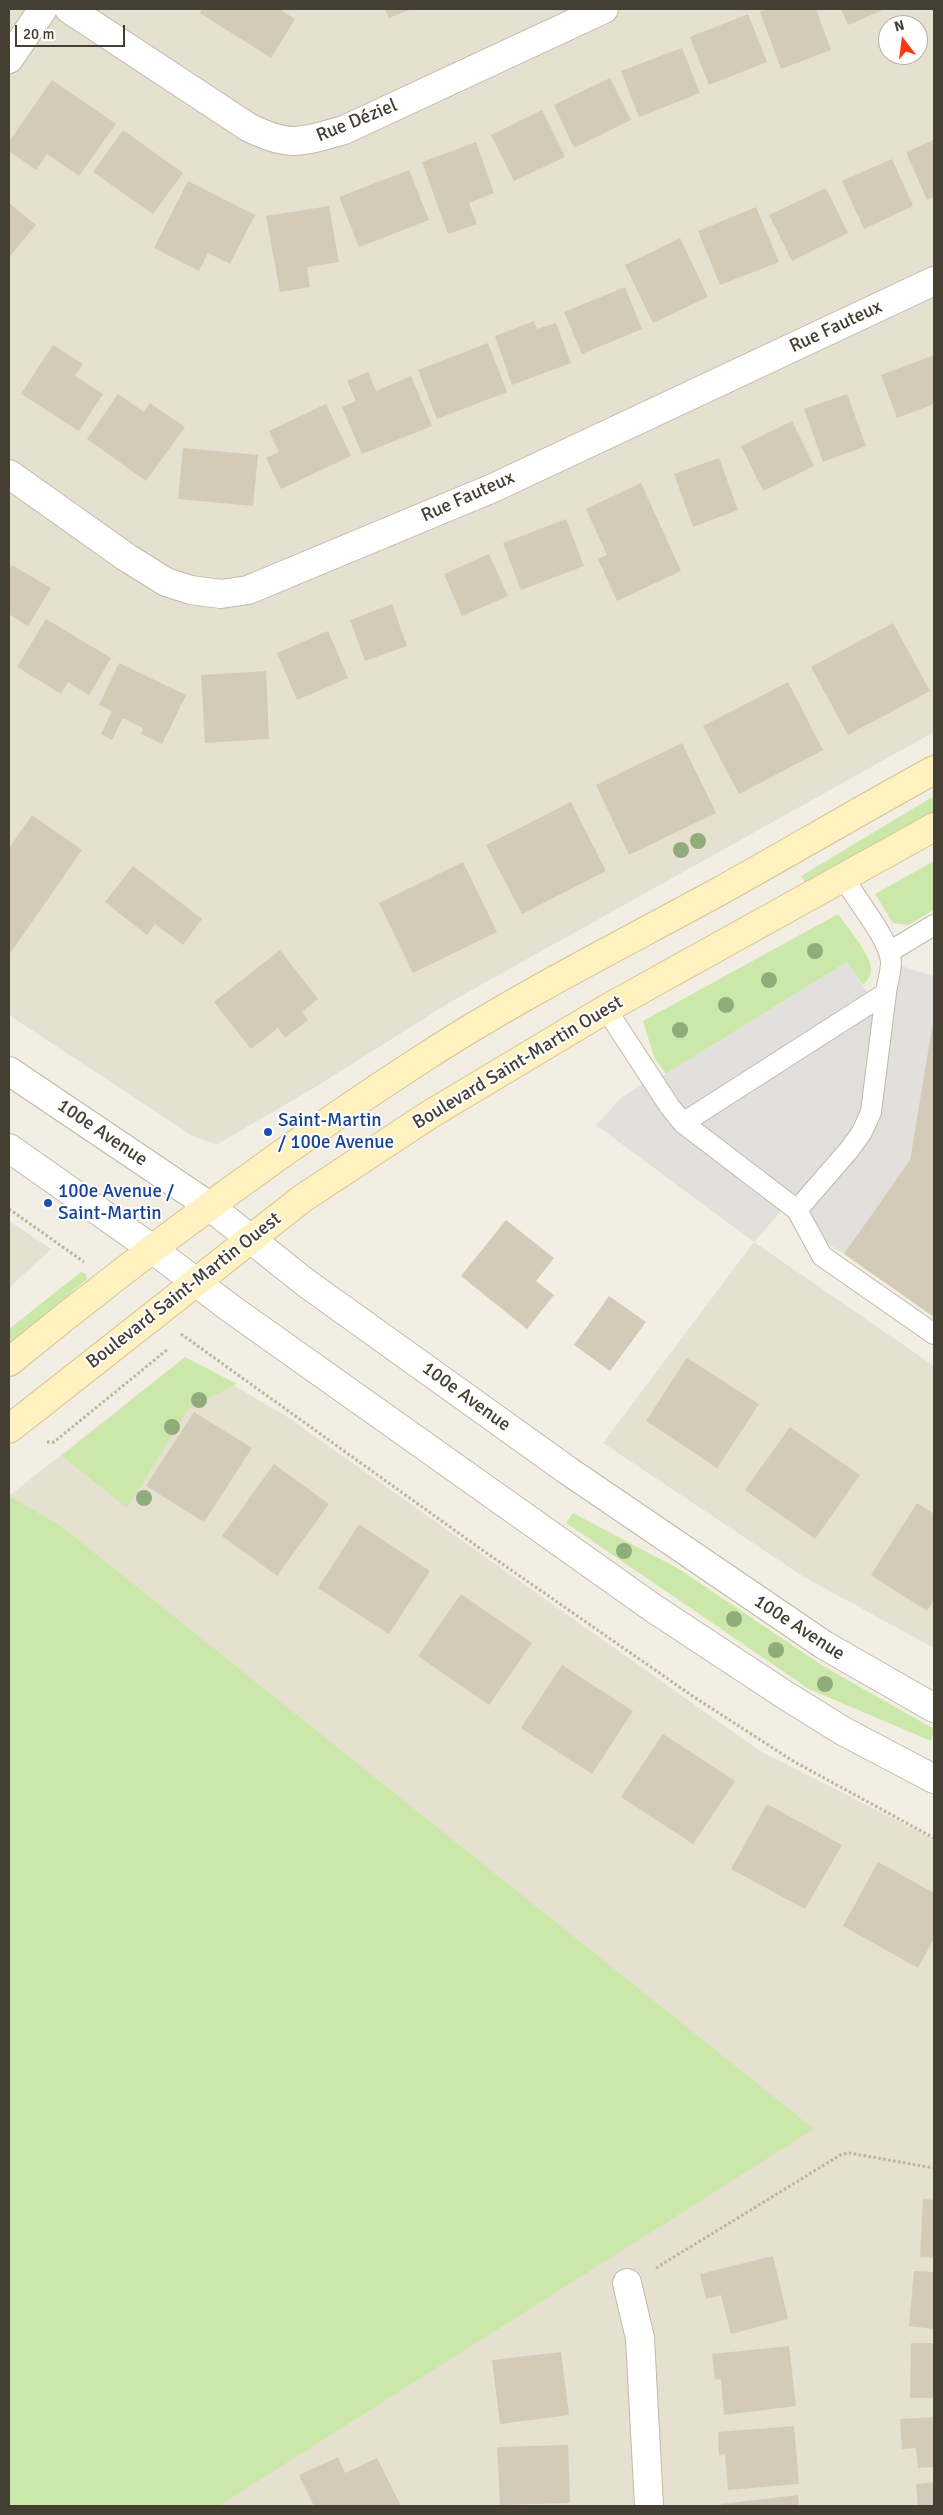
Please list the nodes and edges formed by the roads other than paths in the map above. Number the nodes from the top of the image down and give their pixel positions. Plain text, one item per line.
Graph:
1 (43, 9) edge
2 (69, 9) edge
3 (604, 9) edge
4 (9, 59) edge
5 (934, 281) edge
6 (9, 474) edge
7 (934, 770) edge
8 (934, 827) edge
9 (843, 877) junction
10 (934, 925) edge
11 (889, 952) junction
12 (886, 993) junction
13 (606, 1009) junction
14 (9, 1071) edge
15 (683, 1123) junction
16 (9, 1148) edge
17 (208, 1205) junction
18 (797, 1210) junction
19 (251, 1239) junction
20 (151, 1248) junction
21 (196, 1283) junction
22 (934, 1334) edge
23 (9, 1362) edge
24 (9, 1429) edge
25 (934, 1708) edge
26 (934, 1779) edge
27 (627, 2282) dead end
28 (649, 2506) edge

1 - 4 street
2 - 3 street, Rue Déziel
5 - 6 street, Rue Fauteux
7 - 17 main road
8 - 9 main road, Boulevard Saint-Martin Ouest
9 - 11 lane
9 - 13 main road, Boulevard Saint-Martin Ouest
10 - 11 lane
11 - 12 lane
12 - 15 lane
12 - 18 lane
13 - 15 lane
13 - 19 main road, Boulevard Saint-Martin Ouest
14 - 17 street, 100e Avenue
15 - 18 lane
16 - 20 street
17 - 19 street, 100e Avenue
17 - 20 main road
18 - 22 lane
19 - 21 main road, Boulevard Saint-Martin Ouest
19 - 25 street, 100e Avenue
20 - 21 street
20 - 23 main road
21 - 24 main road, Boulevard Saint-Martin Ouest
21 - 26 street
27 - 28 street

